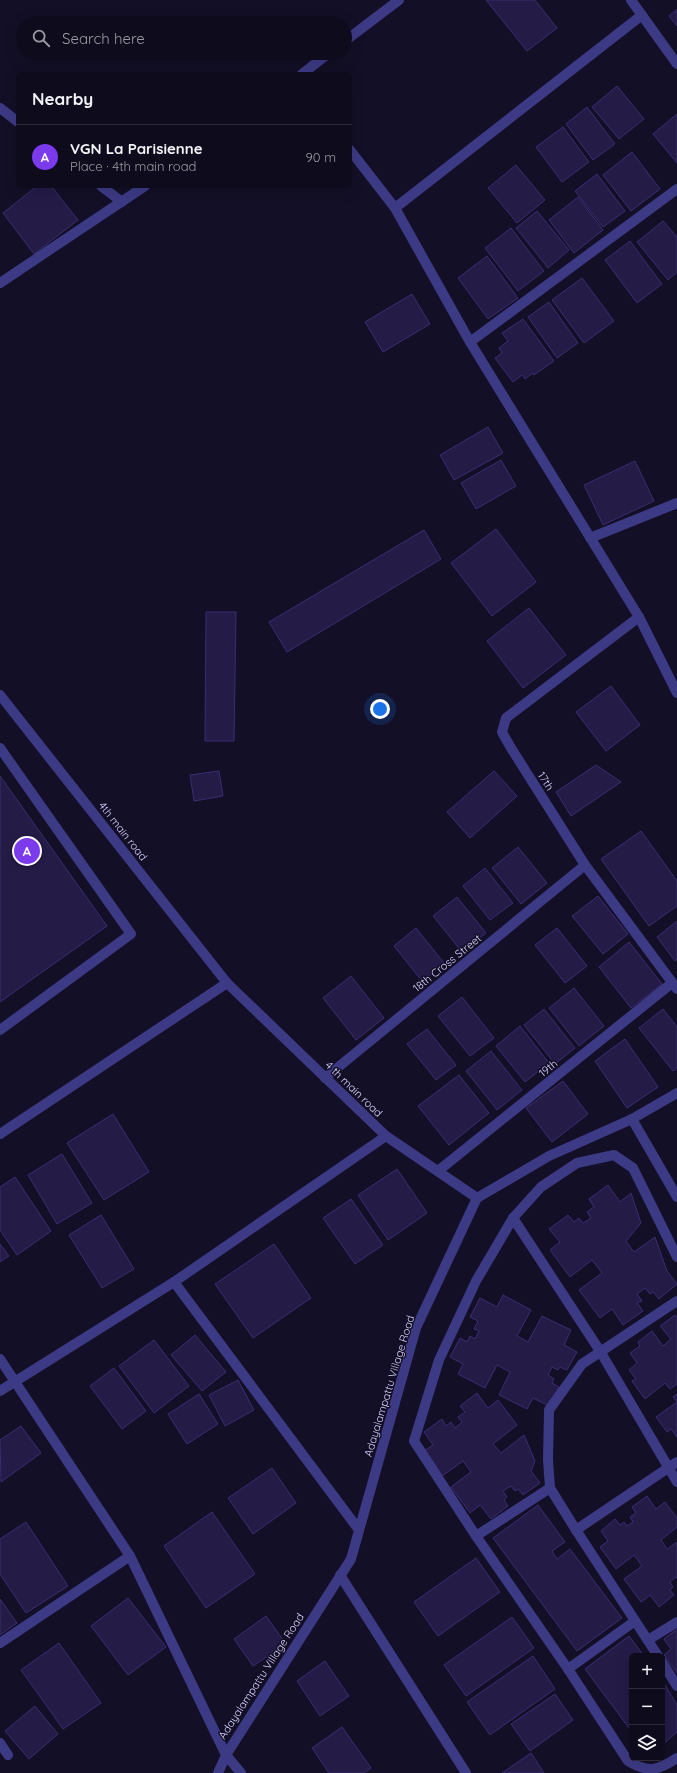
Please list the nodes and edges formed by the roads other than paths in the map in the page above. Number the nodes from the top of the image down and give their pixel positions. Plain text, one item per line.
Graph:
1 (399, 0) edge
2 (631, 0) edge
3 (642, 15) junction
4 (352, 36) edge
5 (320, 60) edge
6 (677, 64) edge
7 (305, 72) edge
8 (0, 108) edge
9 (16, 120) edge
10 (352, 153) edge
11 (104, 188) edge
12 (142, 188) edge
13 (677, 189) edge
14 (122, 202) junction
15 (395, 208) junction
16 (0, 282) edge
17 (470, 342) junction
18 (677, 503) edge
19 (590, 538) junction
20 (639, 617) junction
21 (677, 692) edge
22 (0, 694) edge
23 (0, 748) edge
24 (585, 865) junction
25 (227, 983) junction
26 (675, 986) edge
27 (0, 1030) edge
28 (325, 1078) junction
29 (677, 1093) edge
30 (632, 1119) junction
31 (0, 1134) edge
32 (386, 1136) junction
33 (438, 1171) junction
34 (677, 1197) edge
35 (477, 1198) junction
36 (513, 1218) junction
37 (677, 1257) edge
38 (174, 1282) junction
39 (677, 1301) edge
40 (600, 1351) junction
41 (0, 1359) edge
42 (15, 1381) junction
43 (0, 1391) edge
44 (673, 1465) edge
45 (677, 1482) edge
46 (550, 1488) junction
47 (359, 1530) junction
48 (576, 1530) junction
49 (476, 1536) junction
50 (130, 1556) junction
51 (340, 1575) junction
52 (634, 1621) junction
53 (677, 1622) edge
54 (648, 1640) junction
55 (0, 1643) edge
56 (656, 1653) edge
57 (665, 1667) edge
58 (568, 1669) junction
59 (677, 1686) edge
60 (0, 1743) edge
61 (8, 1755) dead end
62 (226, 1755) junction
63 (677, 1758) edge
64 (218, 1773) edge
65 (241, 1773) edge
66 (466, 1773) edge

1 - 4 street
2 - 3 street
3 - 6 street
3 - 15 street
5 - 7 street
8 - 9 street
10 - 15 street
11 - 14 street
12 - 14 street
13 - 17 street
14 - 16 street
15 - 17 street
17 - 19 street
18 - 19 street
19 - 20 street
20 - 21 street
20 - 24 street, 17th
22 - 25 street, 4th main road
23 - 27 street
24 - 26 street, 17th
24 - 28 street, 18th Cross Street
25 - 28 street, 4 th main road
25 - 31 street
26 - 33 street, 19th
28 - 32 street, 4 th main road
29 - 30 street
30 - 34 street
30 - 35 street
32 - 33 street, 4 th main road
32 - 38 street
33 - 35 street, 4 th main road
35 - 47 street, Adayalampattu Village Road
36 - 37 street
36 - 40 street
36 - 49 street
38 - 42 street
38 - 47 street
39 - 40 street
40 - 44 street
40 - 46 street
41 - 42 street
42 - 43 street
42 - 50 street
44 - 45 street
44 - 48 street
46 - 48 street
46 - 49 street
47 - 51 street, Adayalampattu Village Road
48 - 52 street
49 - 58 street
50 - 55 street
50 - 62 street
51 - 62 street, Adayalampattu Village Road
51 - 66 street
52 - 54 street
52 - 58 street
53 - 54 street
54 - 56 street
57 - 59 street
58 - 63 street
60 - 61 street
62 - 64 street
62 - 65 street, Adayalampattu Village Road

